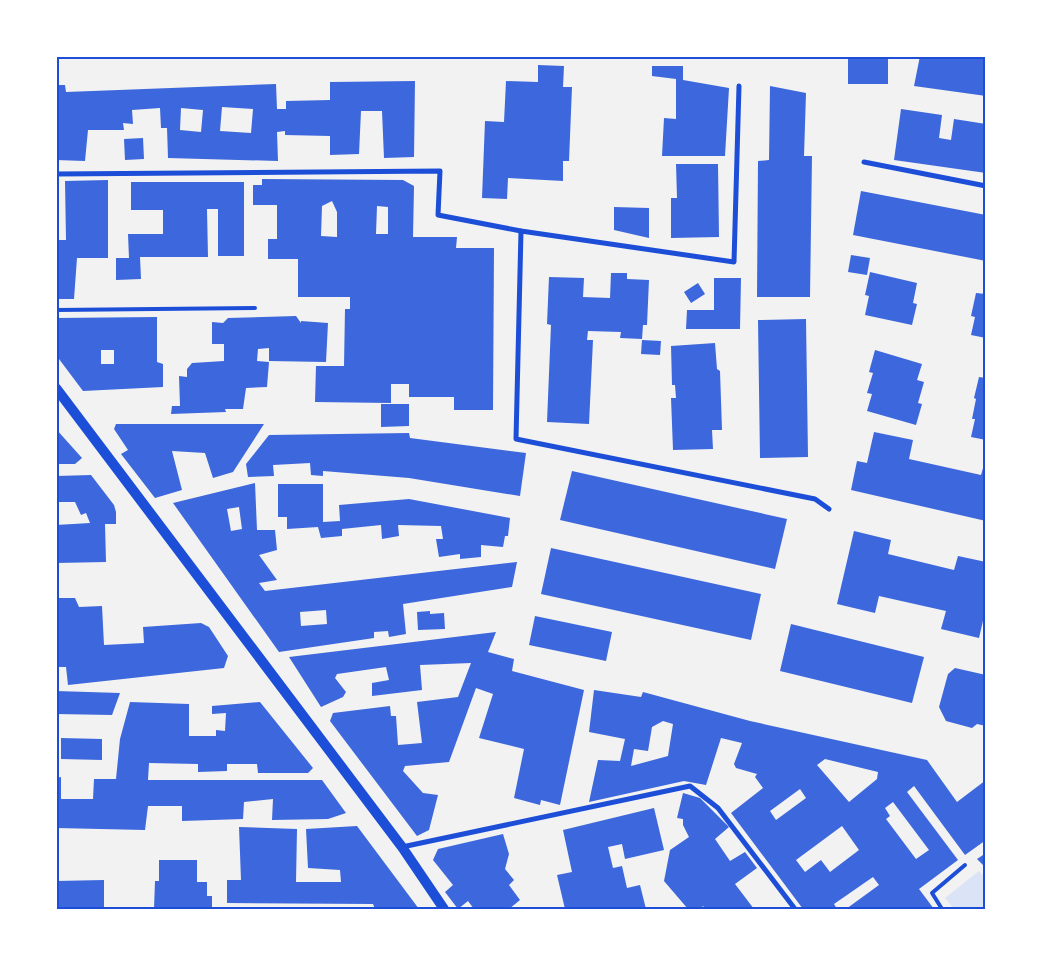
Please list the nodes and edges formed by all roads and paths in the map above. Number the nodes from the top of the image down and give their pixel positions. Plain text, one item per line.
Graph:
1 (739, 86) dead end
2 (864, 162) dead end
3 (56, 174) edge
4 (986, 186) edge
5 (521, 231) junction
6 (255, 308) dead end
7 (56, 310) edge
8 (56, 388) edge
9 (829, 509) dead end
10 (402, 847) junction
11 (965, 865) dead end
12 (444, 909) edge
13 (794, 909) edge
14 (942, 909) edge

1 - 5 street
2 - 4 street
3 - 5 street
5 - 9 street
6 - 7 lane
8 - 10 main road
10 - 12 main road
10 - 13 street
11 - 14 lane

